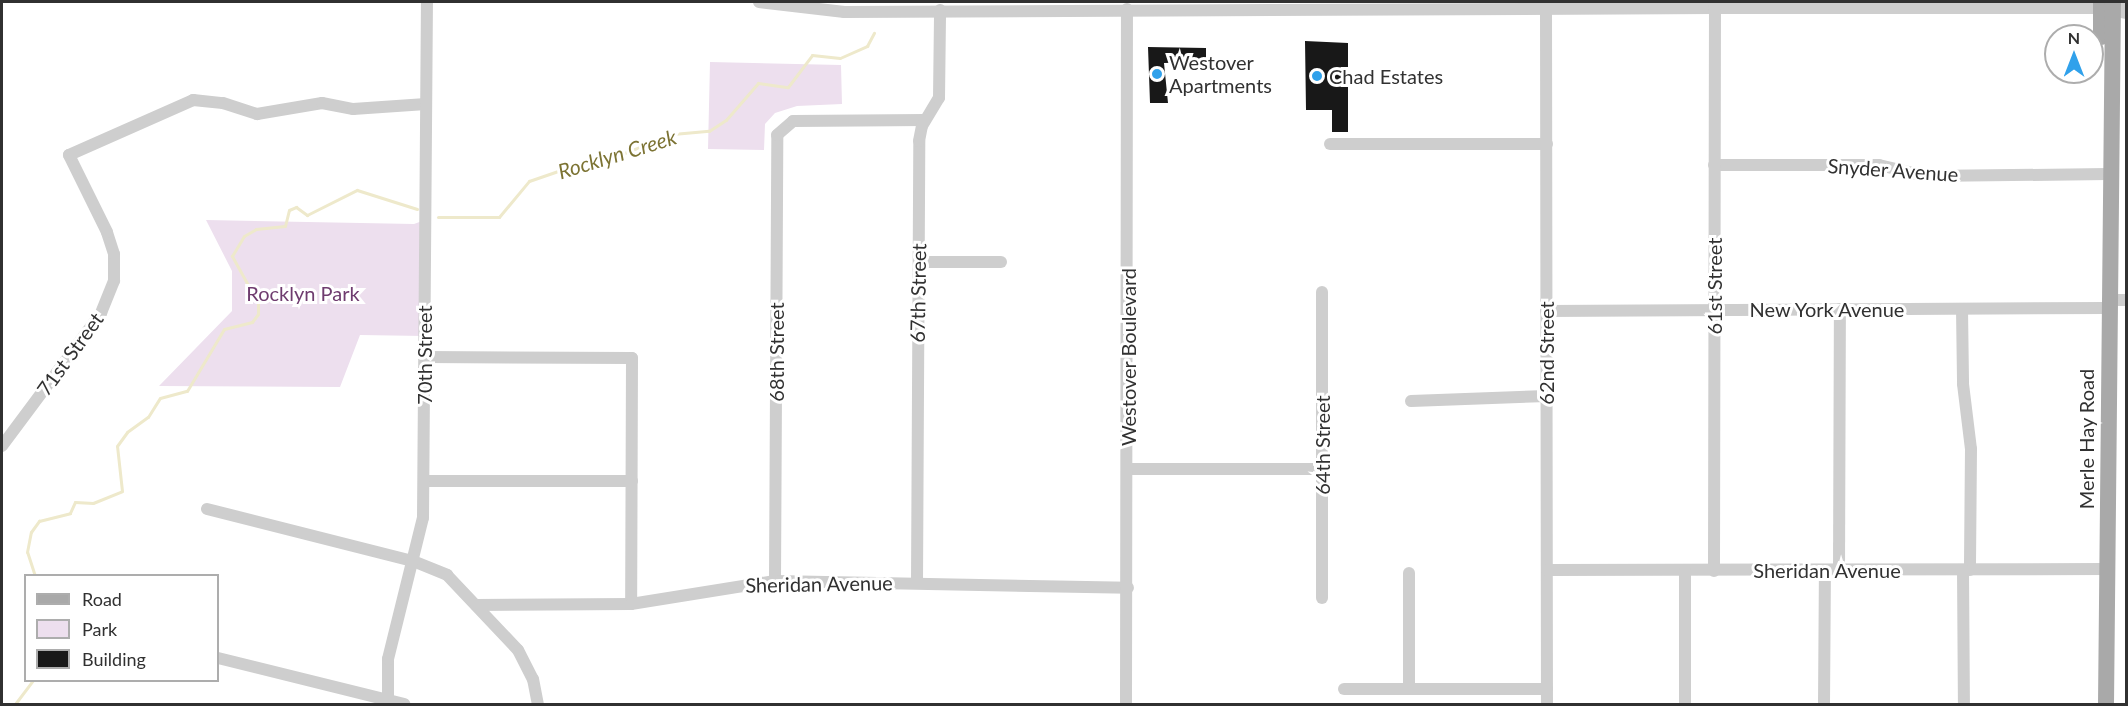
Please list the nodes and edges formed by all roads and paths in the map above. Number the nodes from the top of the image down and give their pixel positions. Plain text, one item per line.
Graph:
1 (427, 2) edge
2 (759, 2) edge
3 (2127, 2) edge
4 (1266, 5) edge
5 (1546, 5) edge
6 (1715, 5) edge
7 (876, 6) edge
8 (1064, 6) edge
9 (2111, 8) edge
10 (1127, 9) junction
11 (940, 10) junction
12 (426, 104) junction
13 (925, 120) junction
14 (1330, 144) dead end
15 (1547, 144) junction
16 (1714, 165) junction
17 (2108, 174) junction
18 (919, 262) junction
19 (1001, 262) dead end
20 (1322, 292) dead end
21 (2127, 300) edge
22 (2108, 304) junction
23 (1840, 309) junction
24 (1962, 309) junction
25 (1546, 310) junction
26 (1714, 310) junction
27 (424, 357) junction
28 (1547, 396) junction
29 (1411, 401) dead end
30 (2, 446) edge
31 (1128, 469) junction
32 (1322, 469) junction
33 (424, 480) junction
34 (632, 481) junction
35 (207, 509) dead end
36 (413, 561) junction
37 (2107, 569) junction
38 (1547, 570) junction
39 (1824, 570) junction
40 (1839, 570) junction
41 (1967, 570) junction
42 (1684, 571) junction
43 (1714, 571) junction
44 (1408, 573) dead end
45 (775, 581) junction
46 (917, 582) junction
47 (1128, 588) junction
48 (1322, 598) dead end
49 (631, 604) junction
50 (476, 605) junction
51 (219, 658) edge
52 (1344, 688) dead end
53 (1409, 689) junction
54 (1547, 689) junction
55 (388, 702) edge
56 (404, 705) edge
57 (538, 705) edge
58 (1126, 705) edge
59 (1547, 705) edge
60 (1685, 705) edge
61 (1824, 705) edge
62 (1964, 705) edge
63 (2106, 705) edge

1 - 12 street, 70th Street
2 - 7 street
3 - 9 street
4 - 5 street
4 - 10 street
5 - 6 street
5 - 15 street, 62nd Street
6 - 9 street
6 - 16 street, 61st Street
7 - 11 street
8 - 10 street
8 - 11 street
9 - 17 main road, Merle Hay Road
10 - 31 street, Westover Boulevard
11 - 13 street, 67th Street
12 - 27 street, 70th Street
12 - 30 street, 71st Street
13 - 18 street, 67th Street
13 - 45 street, 68th Street
14 - 15 street
15 - 25 street, 62nd Street
16 - 17 street, Snyder Avenue
16 - 26 street, 61st Street
17 - 22 main road, Merle Hay Road
18 - 19 street
18 - 46 street, 67th Street
20 - 32 street, 64th Street
21 - 22 street, New York Avenue
22 - 24 street, New York Avenue
22 - 37 main road, Merle Hay Road
23 - 24 street, New York Avenue
23 - 26 street, New York Avenue
23 - 40 street
24 - 41 street
25 - 26 street, New York Avenue
25 - 28 street, 62nd Street
26 - 43 street, 61st Street
27 - 33 street, 70th Street
27 - 34 street
28 - 29 street
28 - 38 street, 62nd Street
31 - 32 street
31 - 47 street, Westover Boulevard
32 - 48 street, 64th Street
33 - 34 street
33 - 36 street, 70th Street
34 - 49 street
35 - 36 street
36 - 50 street
36 - 55 street, 70th Street
37 - 41 street, Sheridan Avenue
37 - 63 main road, Merle Hay Road
38 - 42 street, Sheridan Avenue
38 - 54 street, 62nd Street
39 - 40 street, Sheridan Avenue
39 - 43 street, Sheridan Avenue
39 - 61 street
40 - 41 street, Sheridan Avenue
41 - 62 street
42 - 43 street, Sheridan Avenue
42 - 60 street
44 - 53 street
45 - 46 street, Sheridan Avenue
45 - 49 street, Sheridan Avenue
46 - 47 street, Sheridan Avenue
47 - 58 street, Westover Boulevard
49 - 50 street, Sheridan Avenue
50 - 57 street
51 - 55 street
52 - 53 street
53 - 54 street
54 - 59 street, 62nd Street
55 - 56 street

